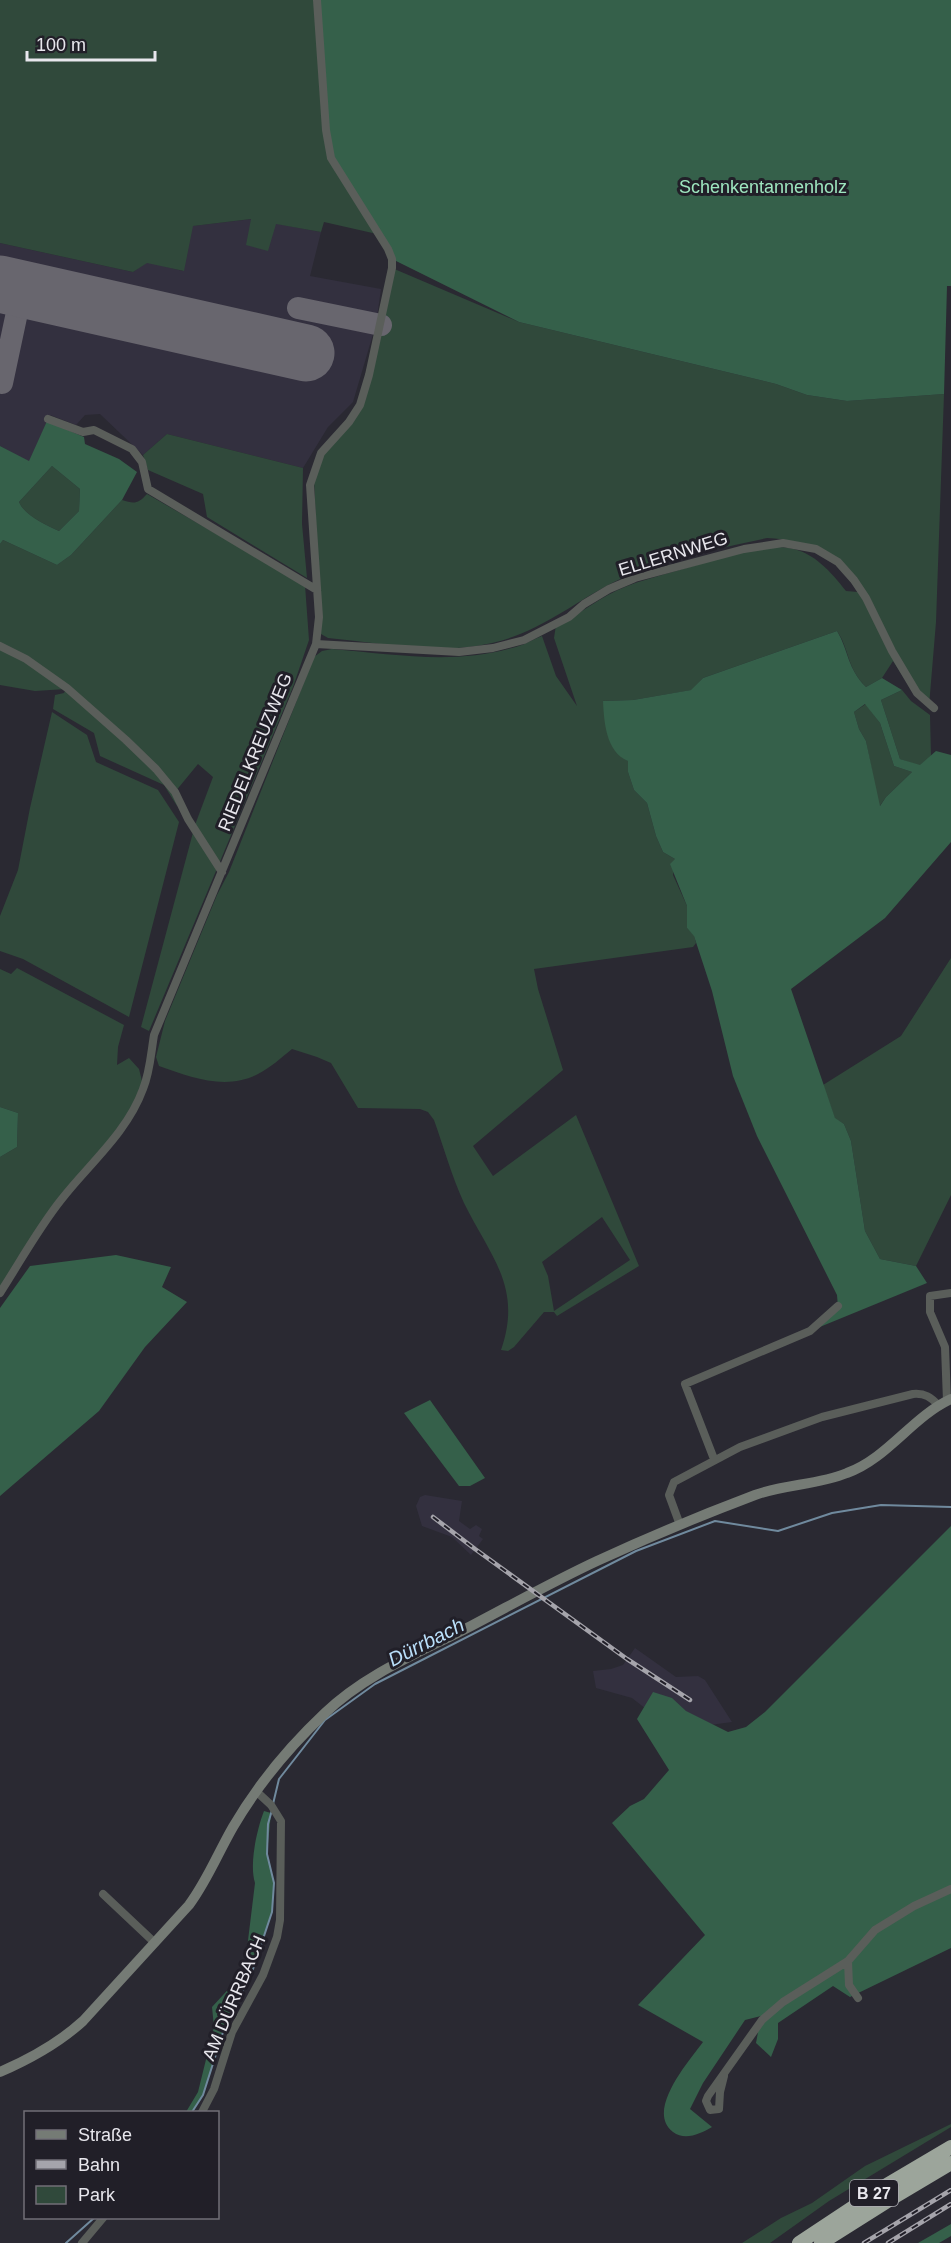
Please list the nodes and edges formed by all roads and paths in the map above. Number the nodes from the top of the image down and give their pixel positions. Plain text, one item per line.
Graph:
1 (316, 0) edge
2 (48, 419) dead end
3 (317, 590) junction
4 (316, 644) junction
5 (0, 646) edge
6 (934, 708) dead end
7 (222, 872) junction
8 (0, 1293) edge
9 (951, 1293) edge
10 (838, 1306) dead end
11 (946, 1402) edge
12 (714, 1459) junction
13 (680, 1525) junction
14 (257, 1792) junction
15 (951, 1889) edge
16 (103, 1894) dead end
17 (156, 1943) junction
18 (848, 1961) junction
19 (858, 1998) dead end
20 (0, 2072) edge
21 (724, 2076) dead end
22 (203, 2111) edge
23 (951, 2147) edge
24 (951, 2163) edge
25 (101, 2219) edge
26 (82, 2243) edge
27 (799, 2243) edge
28 (821, 2243) edge

1 - 3 street
2 - 3 street
3 - 4 street, RIEDELKREUZWEG
4 - 6 street, ELLERNWEG
4 - 7 street, RIEDELKREUZWEG
5 - 7 street
7 - 8 street, RIEDELKREUZWEG
9 - 11 street
10 - 12 street
11 - 12 street
11 - 13 street
12 - 13 street
13 - 14 street
14 - 17 street
14 - 22 street, AM DÜRRBACH
15 - 18 street
16 - 17 street
17 - 20 street
18 - 19 street
18 - 21 street
23 - 27 highway, B 27
24 - 28 highway, B 27
25 - 26 street

